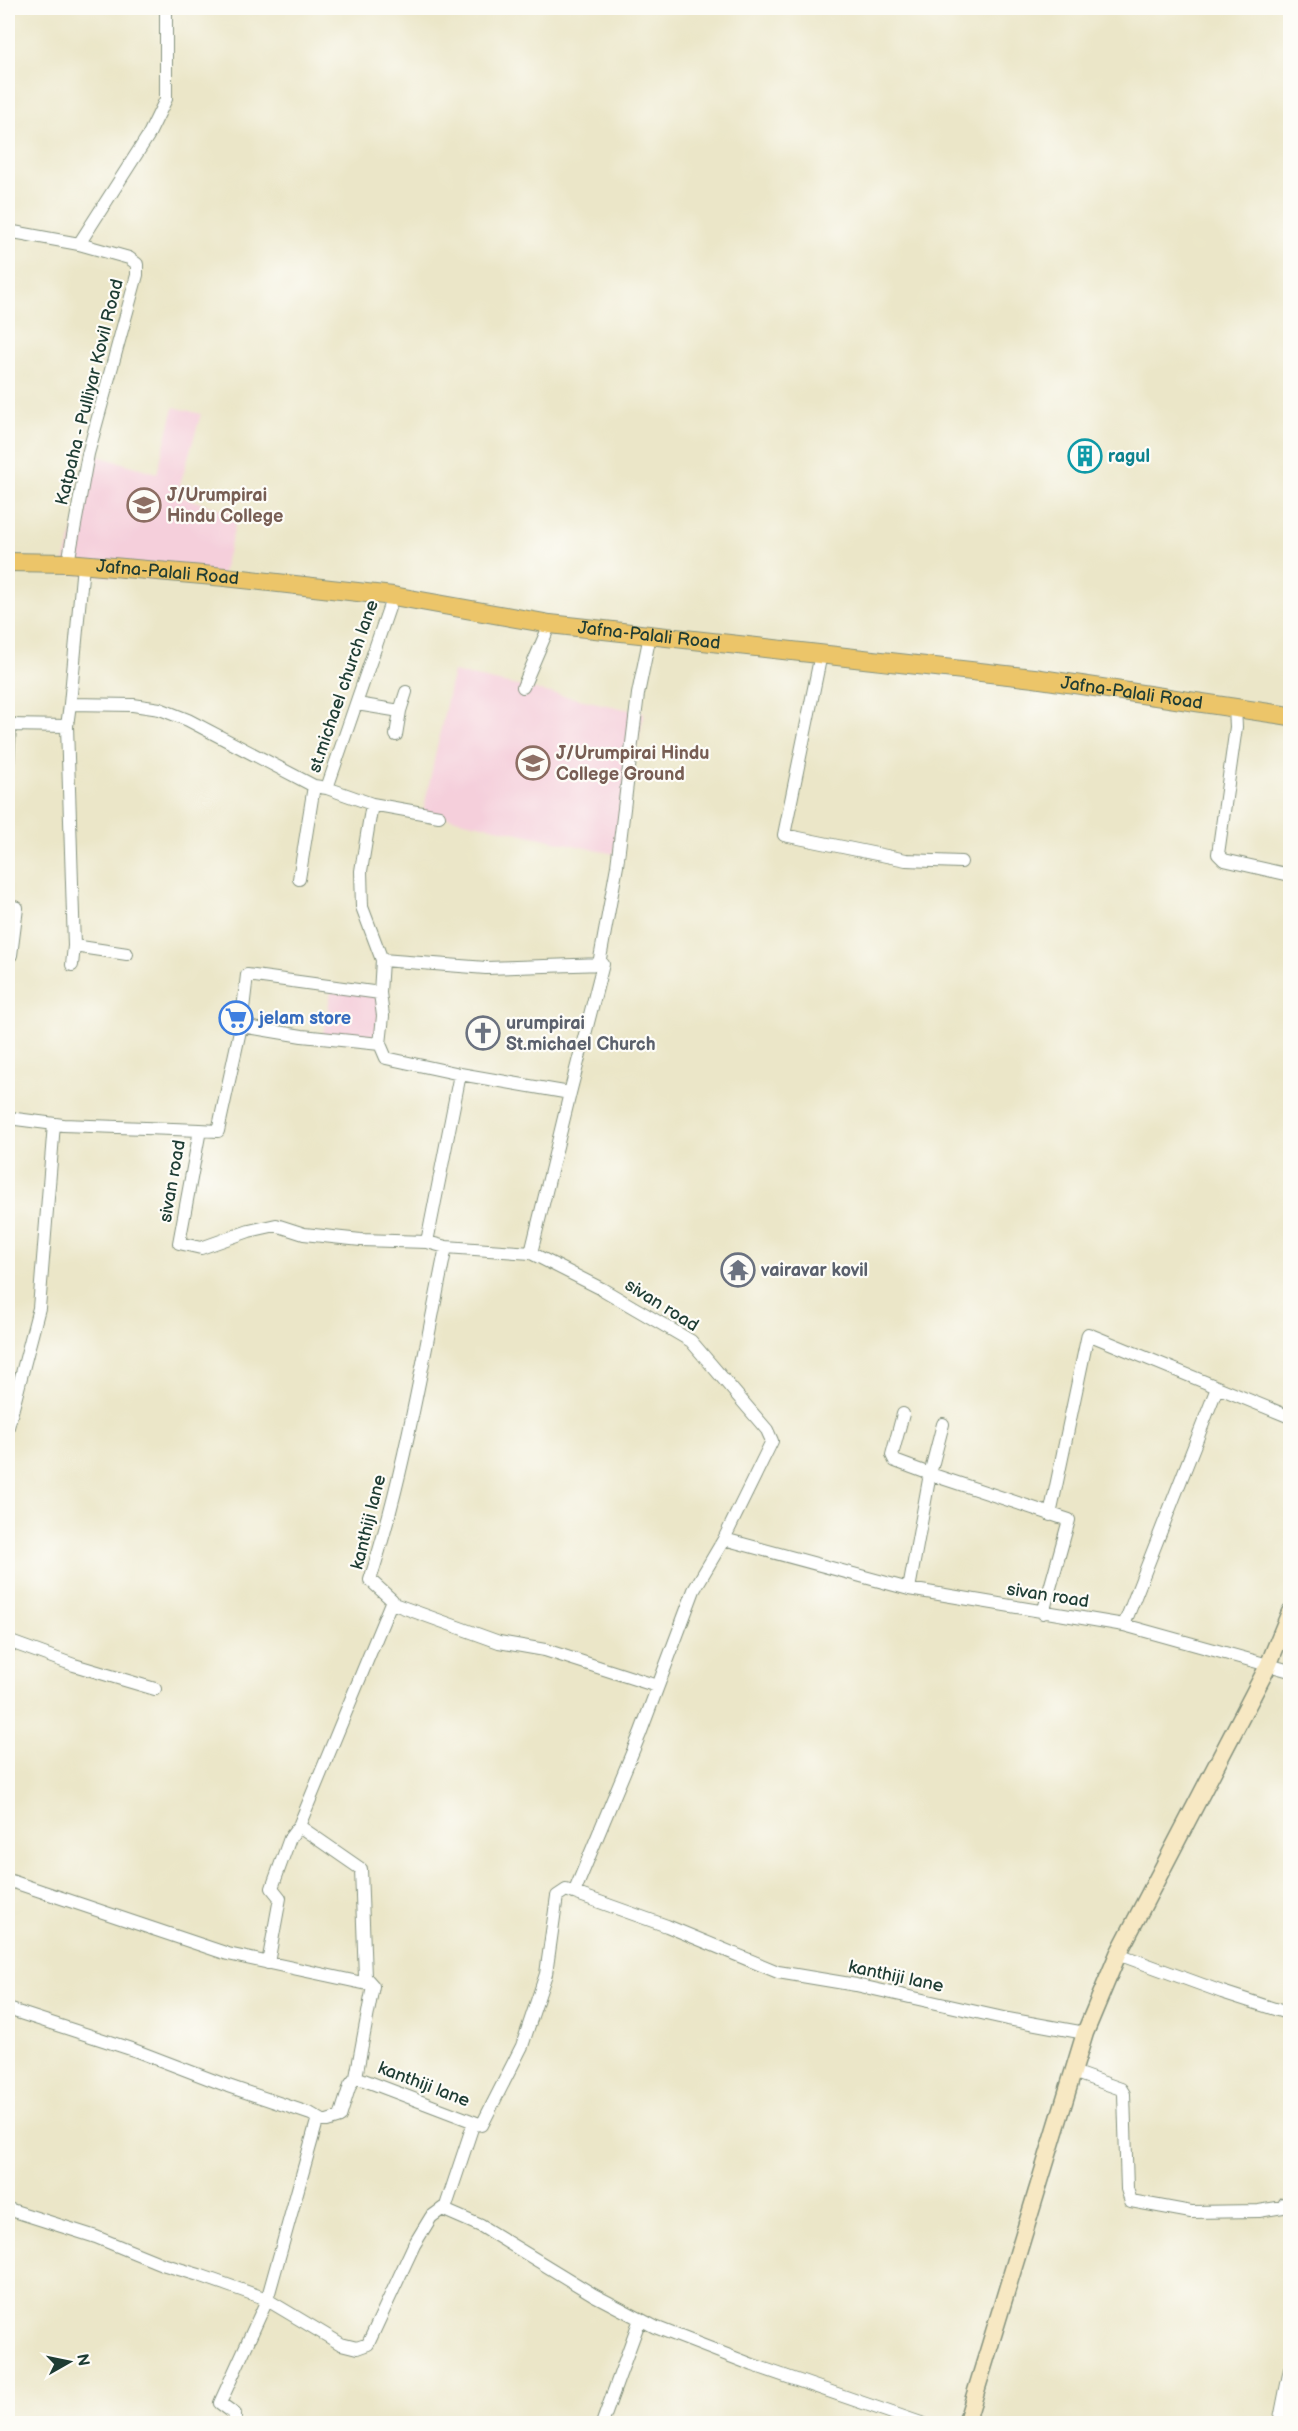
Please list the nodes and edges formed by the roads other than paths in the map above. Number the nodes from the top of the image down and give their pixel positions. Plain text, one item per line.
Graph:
1 (166, 8) edge
2 (8, 231) edge
3 (79, 244) junction
4 (8, 562) edge
5 (75, 564) junction
6 (393, 596) junction
7 (550, 624) junction
8 (650, 635) junction
9 (821, 654) junction
10 (523, 687) dead end
11 (406, 692) dead end
12 (70, 704) junction
13 (357, 704) junction
14 (1235, 708) junction
15 (400, 711) junction
16 (1290, 716) edge
17 (9, 725) edge
18 (67, 726) junction
19 (396, 735) dead end
20 (8, 765) edge
21 (314, 786) junction
22 (327, 788) junction
23 (372, 804) junction
24 (439, 816) dead end
25 (961, 862) dead end
26 (1290, 875) edge
27 (299, 879) dead end
28 (8, 905) edge
29 (74, 945) junction
30 (127, 954) dead end
31 (11, 955) dead end
32 (382, 960) junction
33 (599, 964) junction
34 (72, 965) dead end
35 (380, 993) junction
36 (241, 1026) junction
37 (380, 1044) junction
38 (460, 1074) junction
39 (570, 1093) junction
40 (8, 1118) edge
41 (54, 1124) junction
42 (200, 1130) junction
43 (427, 1242) junction
44 (446, 1247) junction
45 (531, 1253) junction
46 (1217, 1388) junction
47 (903, 1414) dead end
48 (1290, 1417) edge
49 (943, 1424) dead end
50 (8, 1427) edge
51 (930, 1474) junction
52 (1050, 1515) junction
53 (724, 1539) junction
54 (909, 1589) junction
55 (392, 1603) junction
56 (1290, 1612) edge
57 (1043, 1613) junction
58 (1124, 1625) junction
59 (8, 1641) edge
60 (1268, 1665) junction
61 (1290, 1671) edge
62 (657, 1686) junction
63 (155, 1689) dead end
64 (299, 1826) junction
65 (8, 1880) edge
66 (574, 1893) junction
67 (1118, 1954) junction
68 (268, 1963) junction
69 (373, 1986) junction
70 (8, 2009) edge
71 (1290, 2014) edge
72 (1084, 2033) junction
73 (1072, 2072) junction
74 (356, 2077) junction
75 (323, 2121) junction
76 (474, 2122) junction
77 (1290, 2205) edge
78 (8, 2209) edge
79 (442, 2209) junction
80 (267, 2300) junction
81 (640, 2319) junction
82 (1290, 2369) edge
83 (235, 2424) edge
84 (602, 2424) edge
85 (924, 2424) edge
86 (966, 2424) edge
87 (1279, 2424) edge

1 - 3 street
2 - 3 street
3 - 5 street, Katpaha - Pulliyar Kovil Road
4 - 5 main road, Jafna-Palali Road
5 - 6 main road, Jafna-Palali Road
5 - 12 street
6 - 7 main road, Jafna-Palali Road
6 - 13 street, st.michael church lane
7 - 8 main road, Jafna-Palali Road
7 - 10 street
8 - 9 main road, Jafna-Palali Road
8 - 33 street
9 - 14 main road, Jafna-Palali Road
9 - 25 street
11 - 15 street
12 - 18 street
12 - 21 street, st.michael church lane
13 - 15 street
13 - 22 street, st.michael church lane
14 - 16 main road, Jafna-Palali Road
14 - 26 street
15 - 19 street
17 - 18 street
17 - 20 street
18 - 29 street
21 - 22 street, st.michael church lane
21 - 27 street
22 - 23 street, st.michael church lane
23 - 24 street, st.michael church lane
23 - 32 street
28 - 31 street
29 - 30 street
29 - 34 street
32 - 33 street
32 - 35 street
33 - 39 street
35 - 36 street
35 - 37 street
36 - 37 street
36 - 42 street
37 - 38 street
38 - 39 street
38 - 43 street
39 - 45 street
40 - 41 street, sivan road
41 - 42 street, sivan road
41 - 50 street
42 - 43 street, sivan road
43 - 44 street, sivan road
44 - 45 street, sivan road
44 - 55 street, kanthiji lane
45 - 53 street, sivan road
46 - 48 street
46 - 52 street
46 - 58 street
47 - 51 street
49 - 51 street
51 - 52 street
51 - 54 street
52 - 57 street
53 - 54 street, sivan road
53 - 62 street
54 - 57 street, sivan road
55 - 62 street
55 - 64 street
56 - 60 street
57 - 58 street, sivan road
58 - 60 street, sivan road
59 - 63 street
60 - 61 street, sivan road
60 - 67 street
62 - 66 street
64 - 68 street
64 - 69 street, kanthiji lane
65 - 68 street
66 - 72 street, kanthiji lane
66 - 76 street, kanthiji lane
67 - 71 street
67 - 72 street
68 - 69 street
69 - 74 street, kanthiji lane
70 - 75 street
72 - 73 street
73 - 77 street
73 - 86 street
74 - 75 street
74 - 76 street, kanthiji lane
75 - 80 street
76 - 79 street
78 - 80 street
79 - 80 street
79 - 81 street
80 - 83 street
81 - 84 street
81 - 85 street
82 - 87 street

